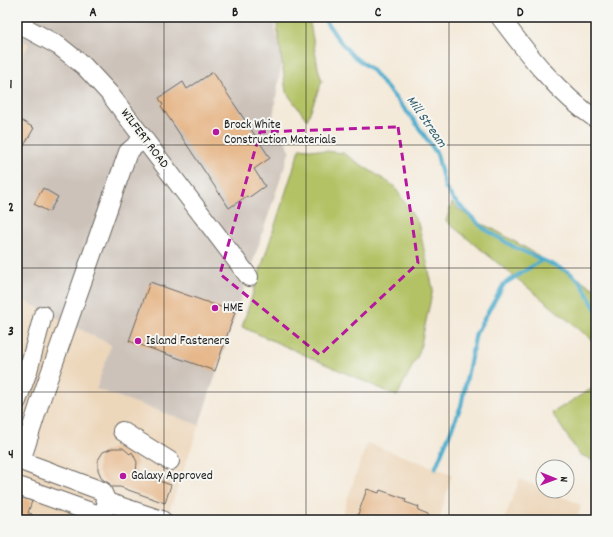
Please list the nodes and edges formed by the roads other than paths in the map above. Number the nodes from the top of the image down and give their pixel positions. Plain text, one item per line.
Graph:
1 (500, 17) edge
2 (17, 23) edge
3 (596, 119) edge
4 (144, 138) junction
5 (249, 277) dead end
6 (43, 315) dead end
7 (22, 369) edge
8 (17, 401) edge
9 (122, 431) dead end
10 (19, 461) edge
11 (170, 461) dead end
12 (17, 486) edge
13 (104, 512) edge
14 (162, 520) edge

1 - 3 street
2 - 4 street, WILFERT ROAD
4 - 5 street, WILFERT ROAD
4 - 10 street
6 - 7 street
7 - 8 street
9 - 11 street
10 - 13 street
12 - 13 street
13 - 14 street

